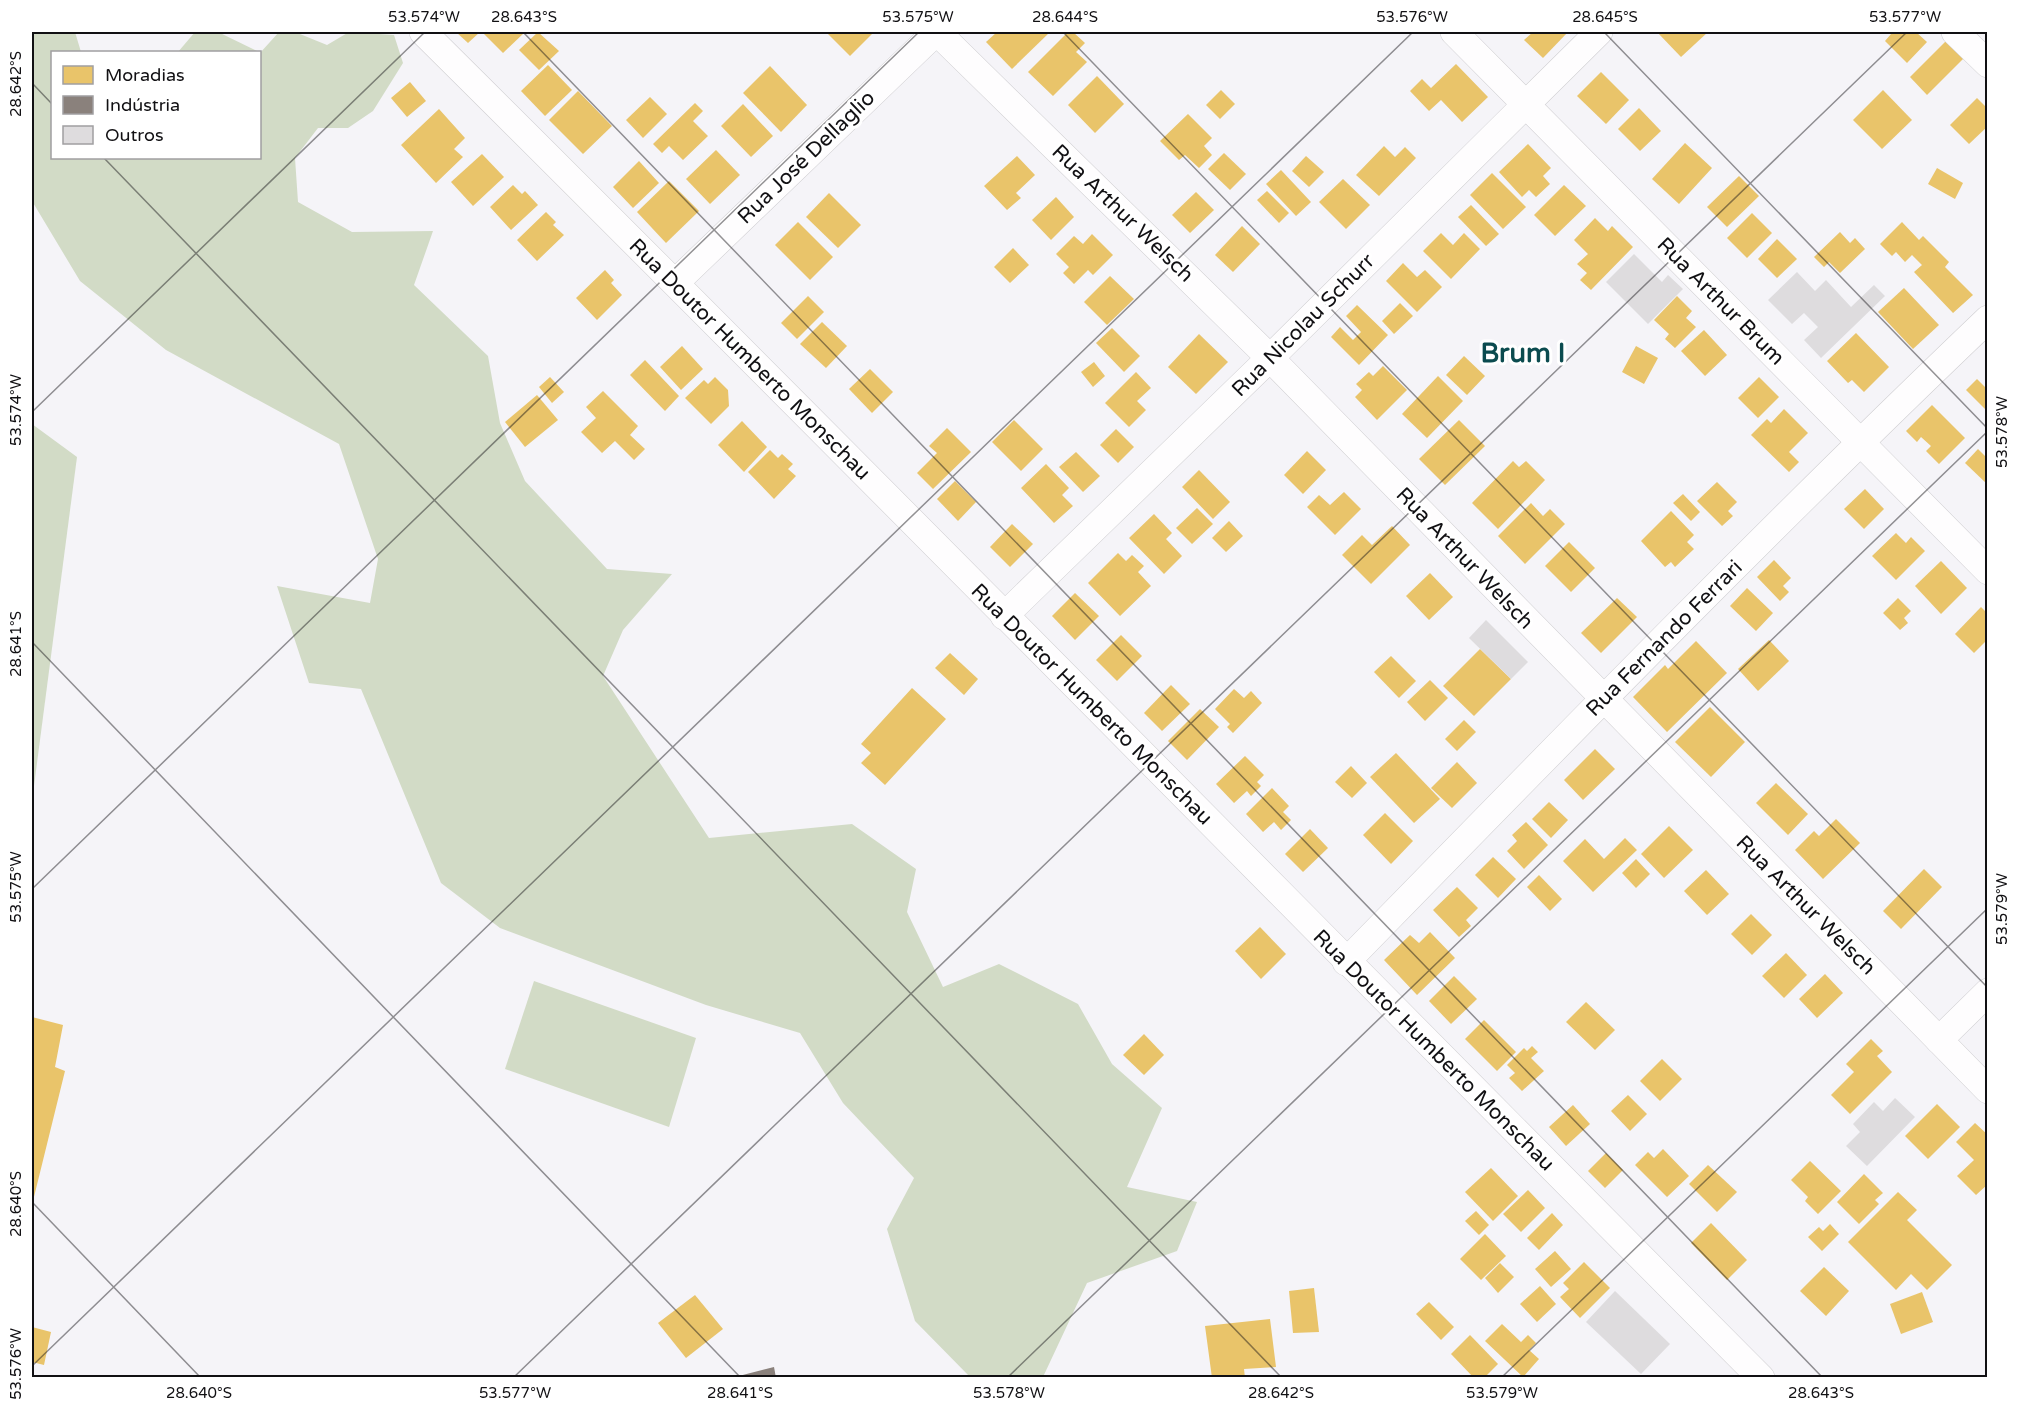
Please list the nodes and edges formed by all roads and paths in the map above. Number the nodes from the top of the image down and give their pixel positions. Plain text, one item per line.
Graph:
1 (423, 32) edge
2 (937, 32) edge
3 (1454, 32) edge
4 (1599, 32) edge
5 (1956, 32) edge
6 (1988, 64) edge
7 (1526, 104) junction
8 (676, 282) junction
9 (1988, 319) edge
10 (1270, 358) junction
11 (1860, 442) junction
12 (1988, 571) edge
13 (1004, 616) junction
14 (1603, 699) junction
15 (1346, 962) junction
16 (1988, 992) edge
17 (1939, 1040) junction
18 (1988, 1090) edge
19 (1761, 1377) edge

1 - 8 street, Rua Doutor Humberto Monschau
2 - 8 street, Rua José Dellaglio
2 - 10 street, Rua Arthur Welsch
3 - 7 street, Rua Arthur Brum
4 - 7 street, Rua Nicolau Schurr
5 - 6 street
7 - 10 street, Rua Nicolau Schurr
7 - 11 street, Rua Arthur Brum
8 - 13 street, Rua Doutor Humberto Monschau
9 - 11 street, Rua Fernando Ferrari
10 - 13 street, Rua Nicolau Schurr
10 - 14 street, Rua Arthur Welsch
11 - 12 street, Rua Arthur Brum
11 - 14 street, Rua Fernando Ferrari
13 - 15 street, Rua Doutor Humberto Monschau
14 - 15 street, Rua Fernando Ferrari
14 - 17 street, Rua Arthur Welsch
15 - 19 street, Rua Doutor Humberto Monschau
16 - 17 street
17 - 18 street, Rua Arthur Welsch

